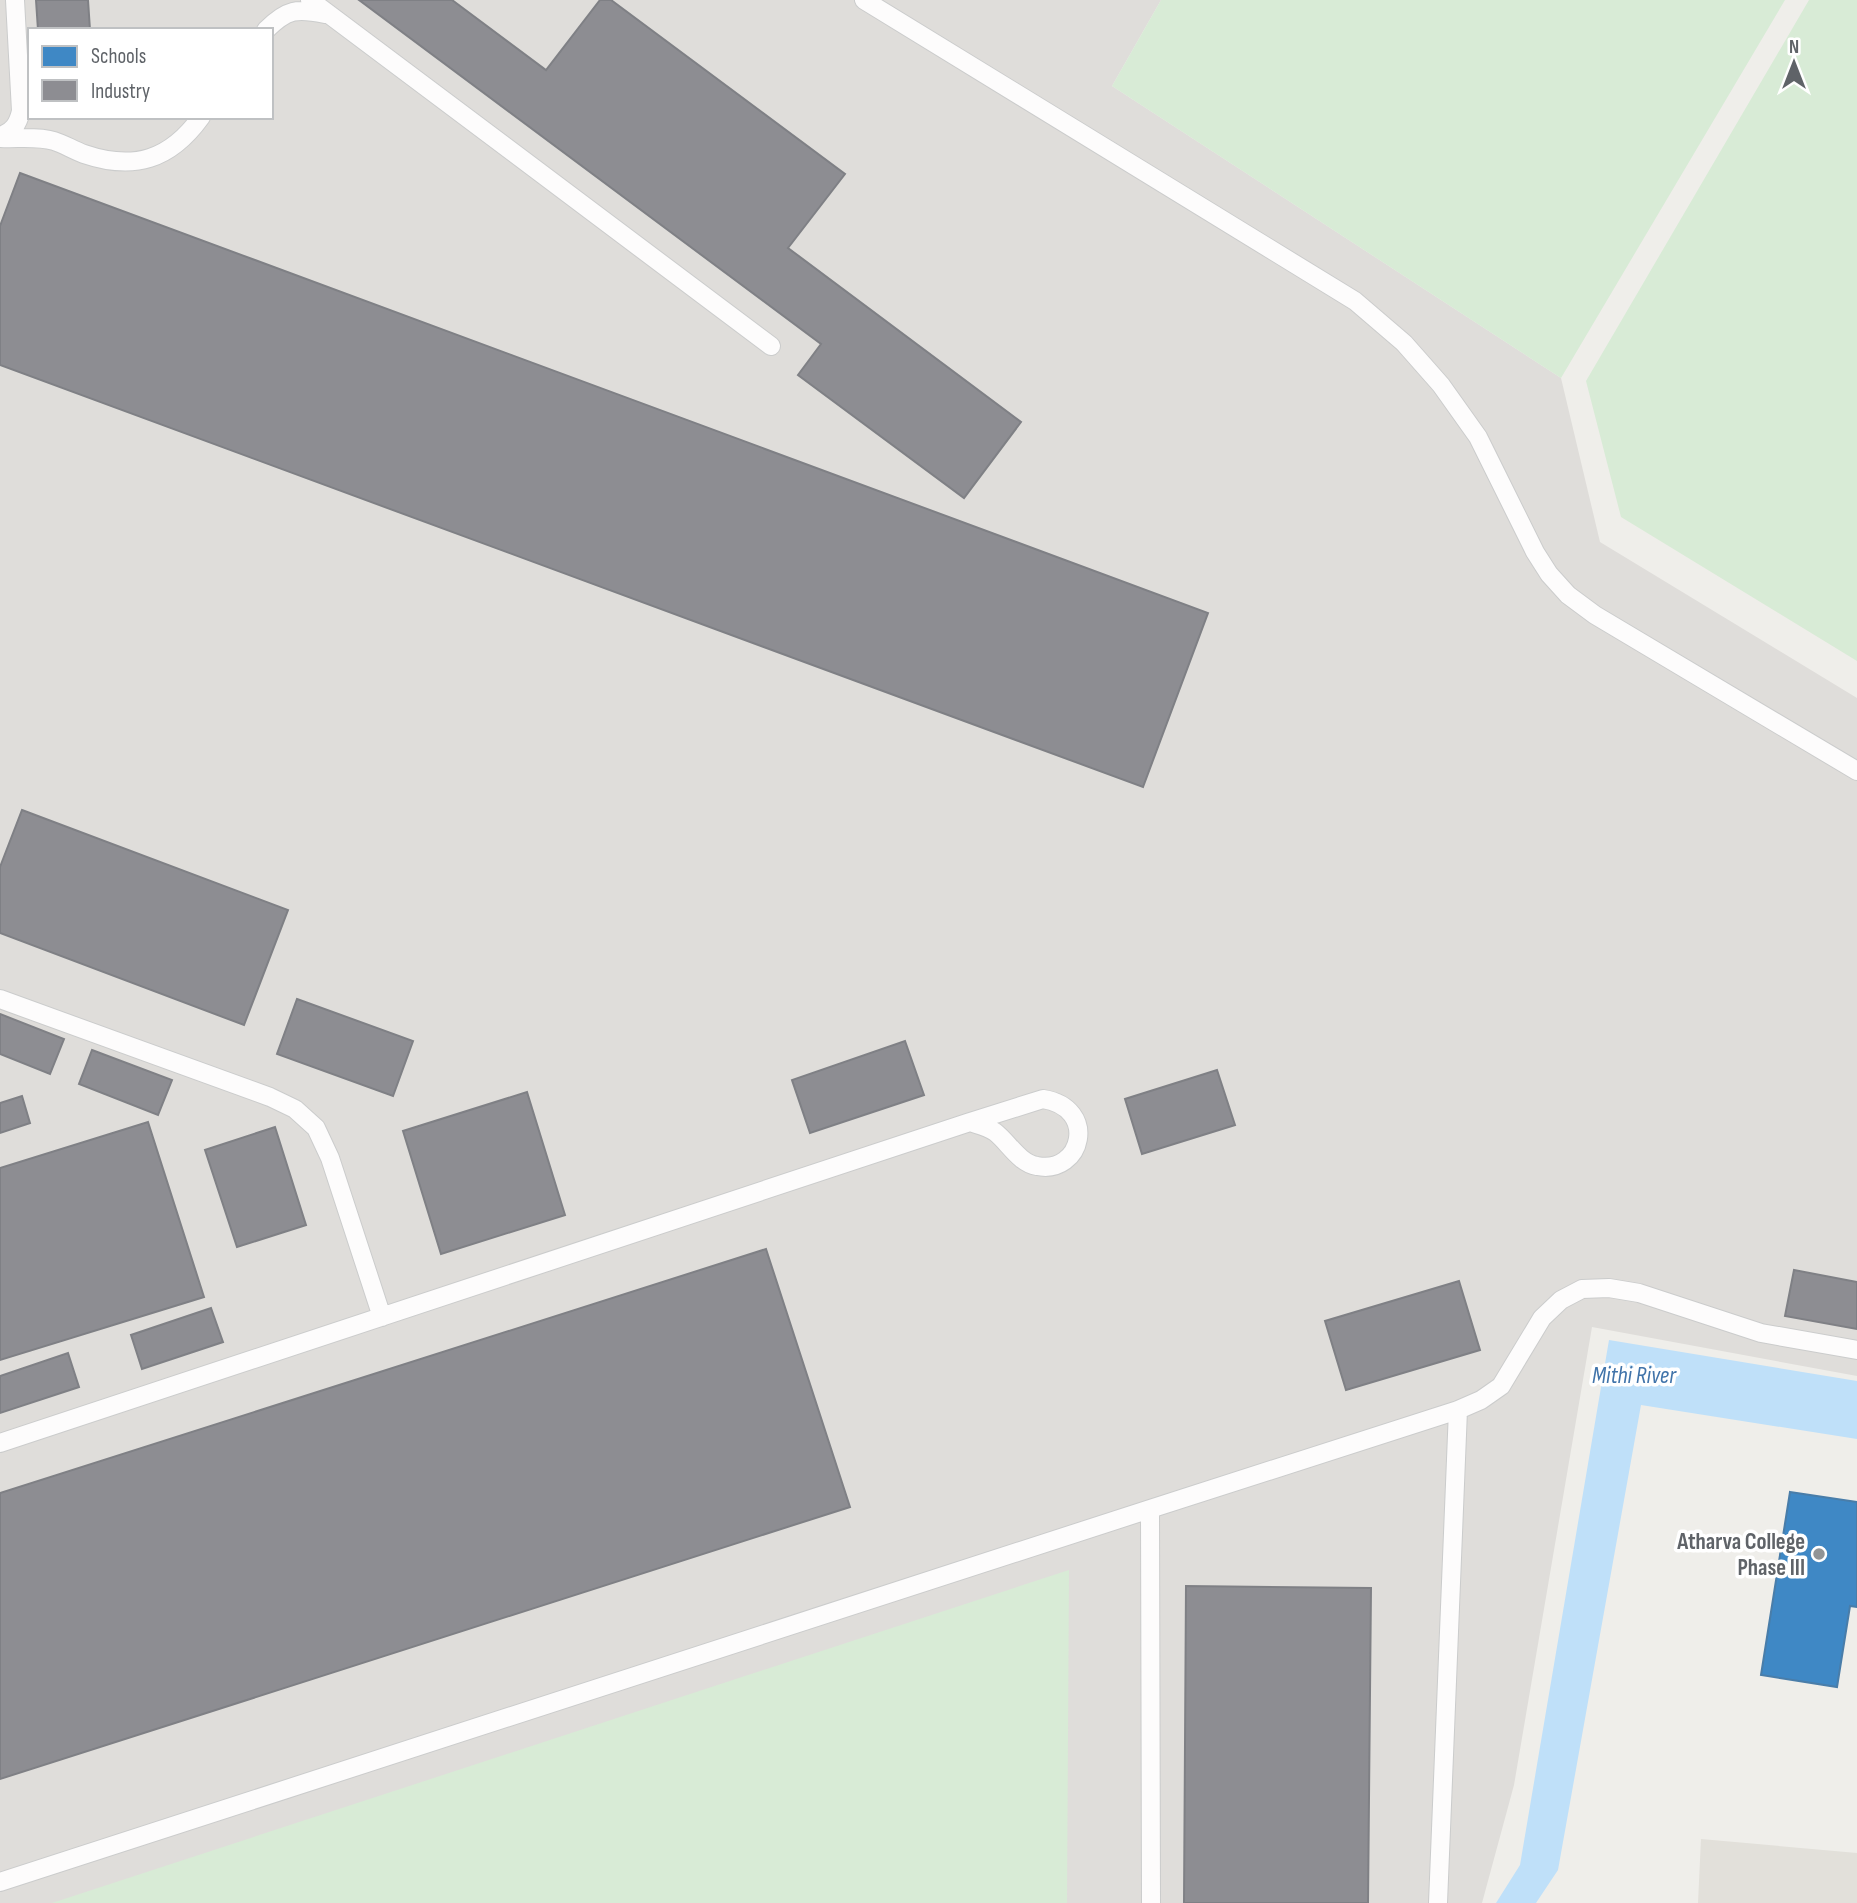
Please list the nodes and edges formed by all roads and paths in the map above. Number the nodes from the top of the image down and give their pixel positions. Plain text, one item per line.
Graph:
1 (15, 0) edge
2 (310, 0) edge
3 (273, 1) edge
4 (874, 3) edge
5 (331, 15) junction
6 (266, 28) edge
7 (267, 28) edge
8 (21, 111) junction
9 (200, 119) edge
10 (0, 137) edge
11 (51, 140) junction
12 (771, 346) dead end
13 (1857, 771) edge
14 (0, 999) edge
15 (970, 1122) junction
16 (382, 1317) junction
17 (1857, 1350) edge
18 (1458, 1410) junction
19 (0, 1443) edge
20 (1150, 1509) junction
21 (0, 1882) edge
22 (1151, 1903) edge
23 (1438, 1903) edge

1 - 8 lane
2 - 5 lane
3 - 6 lane
4 - 13 lane
5 - 7 lane
5 - 12 lane
8 - 10 lane
8 - 11 lane
9 - 11 lane
10 - 11 lane
14 - 16 lane
15 - 15 lane
15 - 16 lane
16 - 19 lane
17 - 18 lane
18 - 20 lane
18 - 23 lane
20 - 21 lane
20 - 22 lane

